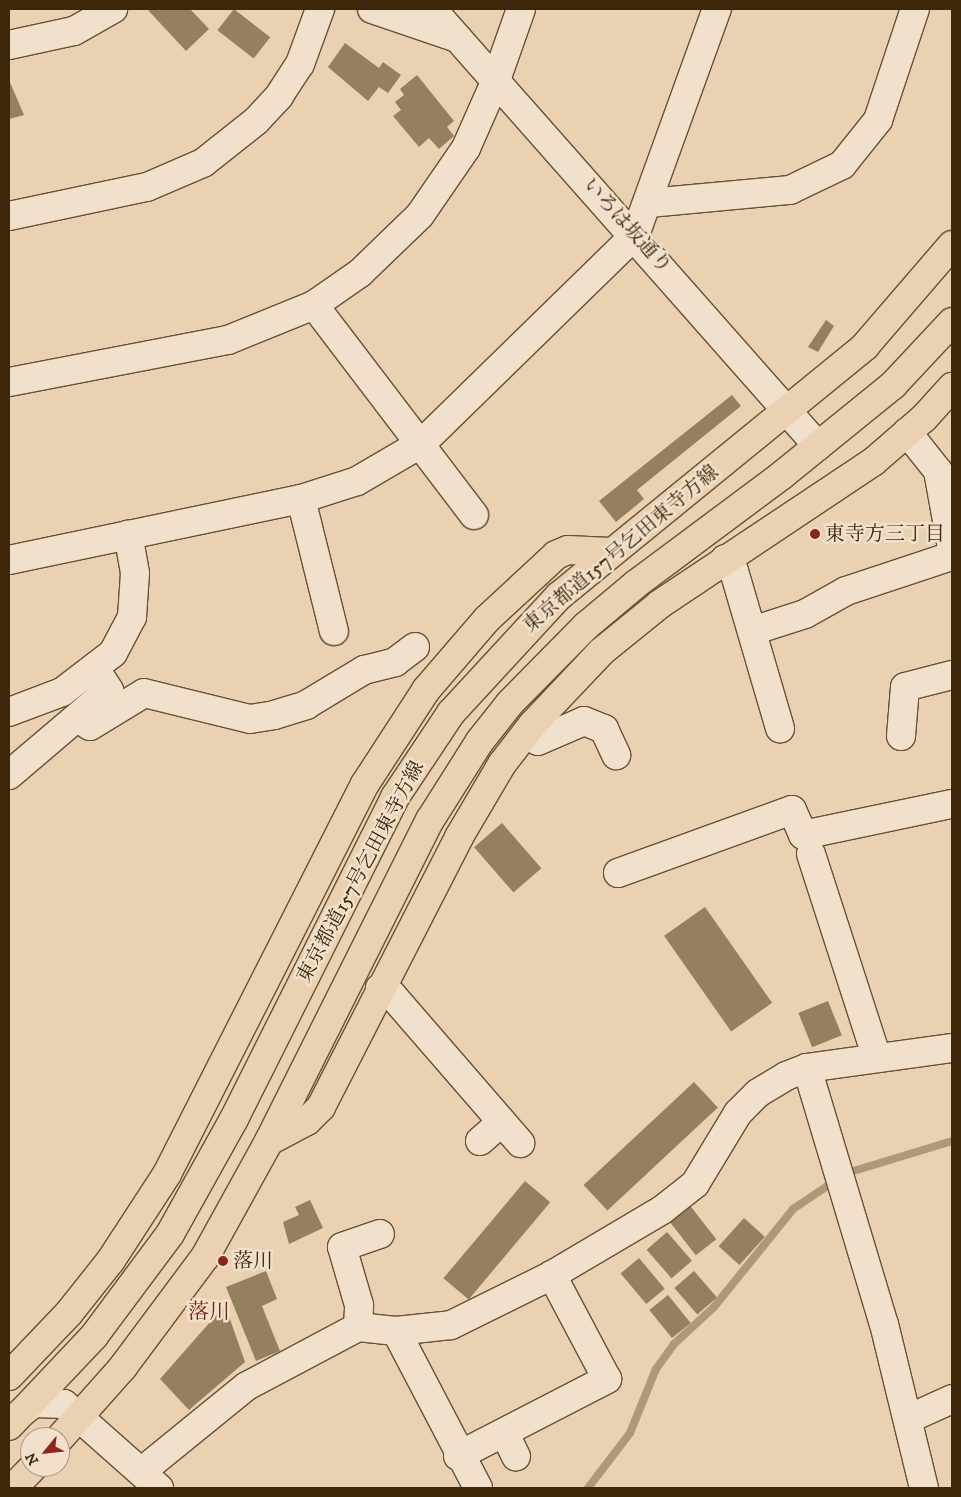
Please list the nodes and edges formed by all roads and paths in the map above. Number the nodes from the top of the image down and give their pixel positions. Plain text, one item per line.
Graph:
1 (113, 9) edge
2 (320, 9) edge
3 (372, 9) edge
4 (432, 9) edge
5 (521, 9) edge
6 (717, 9) edge
7 (915, 9) edge
8 (459, 38) junction
9 (9, 45) edge
10 (496, 80) junction
11 (649, 203) junction
12 (9, 216) edge
13 (635, 235) junction
14 (952, 245) edge
15 (314, 305) junction
16 (952, 322) edge
17 (9, 382) edge
18 (952, 387) edge
19 (788, 410) junction
20 (907, 432) junction
21 (422, 443) junction
22 (818, 446) junction
23 (945, 466) edge
24 (302, 499) junction
25 (474, 515) dead end
26 (128, 535) junction
27 (952, 548) edge
28 (611, 552) junction
29 (952, 556) edge
30 (726, 559) junction
31 (9, 560) edge
32 (334, 631) dead end
33 (752, 631) junction
34 (415, 648) dead end
35 (96, 670) junction
36 (952, 675) edge
37 (9, 712) edge
38 (80, 719) junction
39 (780, 728) dead end
40 (526, 732) junction
41 (901, 736) dead end
42 (616, 755) dead end
43 (9, 775) edge
44 (952, 804) edge
45 (811, 854) dead end
46 (618, 873) dead end
47 (380, 988) junction
48 (952, 1048) edge
49 (877, 1058) junction
50 (807, 1068) junction
51 (502, 1122) junction
52 (269, 1141) junction
53 (480, 1141) dead end
54 (520, 1143) dead end
55 (380, 1234) dead end
56 (552, 1275) junction
57 (358, 1327) junction
58 (396, 1331) junction
59 (9, 1376) edge
60 (952, 1399) edge
61 (80, 1417) junction
62 (15, 1419) edge
63 (908, 1419) junction
64 (70, 1428) edge
65 (458, 1456) junction
66 (23, 1477) edge
67 (150, 1480) edge
68 (13, 1488) edge
69 (478, 1488) edge
70 (924, 1488) edge

1 - 9 street
2 - 12 street
3 - 8 street
4 - 8 street, いろは坂通り
5 - 10 street
6 - 11 street
7 - 11 street
8 - 10 street, いろは坂通り
10 - 13 street, いろは坂通り
10 - 15 street
11 - 13 street
13 - 19 street, いろは坂通り
13 - 21 street
14 - 19 main road, 東京都道157号乞田東寺方線
15 - 17 street
15 - 21 street
16 - 22 main road, 東京都道157号乞田東寺方線
18 - 20 main road
19 - 22 street, いろは坂通り
19 - 28 main road, 東京都道157号乞田東寺方線
20 - 23 street
20 - 30 main road
21 - 24 street
21 - 25 street
22 - 52 main road, 東京都道157号乞田東寺方線
23 - 27 street
24 - 26 street
24 - 32 street
26 - 31 street
26 - 35 street
28 - 59 main road
28 - 62 main road, 東京都道157号乞田東寺方線
29 - 33 street
30 - 33 street
30 - 40 main road
33 - 39 street
34 - 38 street
35 - 37 street
35 - 38 street
36 - 41 street
38 - 43 street
40 - 42 street
40 - 47 main road
44 - 46 street
45 - 49 street
47 - 51 street
47 - 52 main road
48 - 49 street
49 - 50 street
50 - 56 street
50 - 63 street
51 - 53 street
51 - 54 street
52 - 61 main road, 東京都道157号乞田東寺方線
55 - 57 street
56 - 58 street
56 - 65 street
57 - 58 street
57 - 67 street
58 - 65 street
60 - 63 street
61 - 62 street
61 - 64 main road, 東京都道157号乞田東寺方線
61 - 67 street
63 - 70 street
65 - 69 street
66 - 68 main road

